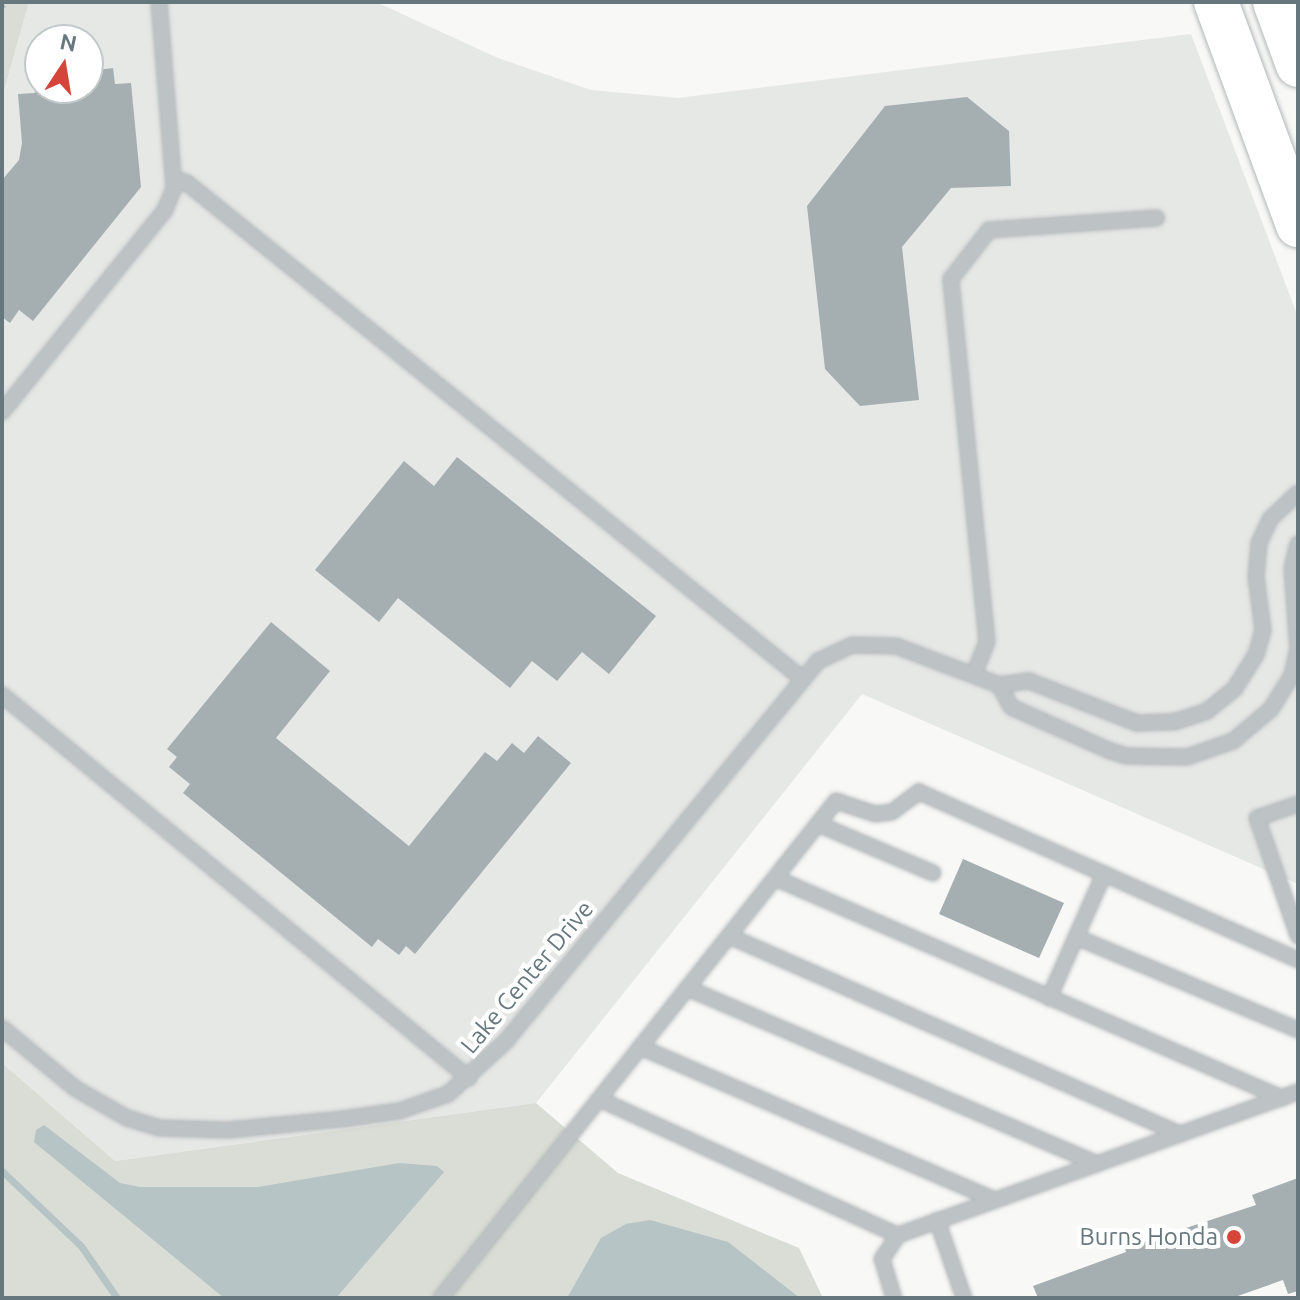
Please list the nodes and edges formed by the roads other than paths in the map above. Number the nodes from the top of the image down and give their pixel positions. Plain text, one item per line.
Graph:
1 (159, 2) edge
2 (1216, 2) edge
3 (1275, 2) edge
4 (1298, 65) edge
5 (175, 179) junction
6 (1157, 218) dead end
7 (1298, 225) edge
8 (2, 412) edge
9 (1298, 493) edge
10 (1298, 544) edge
11 (974, 674) junction
12 (800, 677) junction
13 (999, 685) junction
14 (2, 695) edge
15 (1298, 804) edge
16 (818, 824) junction
17 (933, 873) dead end
18 (1104, 874) junction
19 (775, 878) junction
20 (729, 936) junction
21 (1298, 936) edge
22 (1076, 937) junction
23 (1298, 960) edge
24 (687, 988) junction
25 (1049, 998) junction
26 (2, 1028) edge
27 (1298, 1030) edge
28 (640, 1047) junction
29 (469, 1078) junction
30 (1298, 1092) edge
31 (1282, 1098) junction
32 (599, 1099) junction
33 (1181, 1134) junction
34 (1097, 1164) junction
35 (995, 1200) junction
36 (937, 1220) junction
37 (898, 1235) junction
38 (441, 1298) edge
39 (894, 1298) edge
40 (964, 1298) edge

1 - 5 lane
2 - 7 highway
3 - 4 highway
5 - 8 lane
5 - 12 lane
6 - 11 lane
9 - 13 lane, Lake Center Drive
10 - 13 lane, Lake Center Drive
11 - 12 lane, Lake Center Drive
11 - 13 lane, Lake Center Drive
12 - 29 lane, Lake Center Drive
14 - 29 lane
15 - 21 lane
16 - 17 lane
16 - 18 lane
16 - 19 lane
18 - 22 lane
18 - 23 lane
19 - 20 lane
19 - 25 lane
20 - 24 lane
20 - 33 lane
22 - 25 lane
22 - 27 lane
24 - 28 lane
24 - 34 lane
25 - 31 lane
26 - 29 lane, Lake Center Drive
28 - 32 lane
28 - 35 lane
30 - 31 lane
31 - 33 lane
32 - 37 lane
32 - 38 lane
33 - 34 lane
34 - 35 lane
35 - 36 lane
36 - 37 lane
36 - 40 lane
37 - 39 lane

